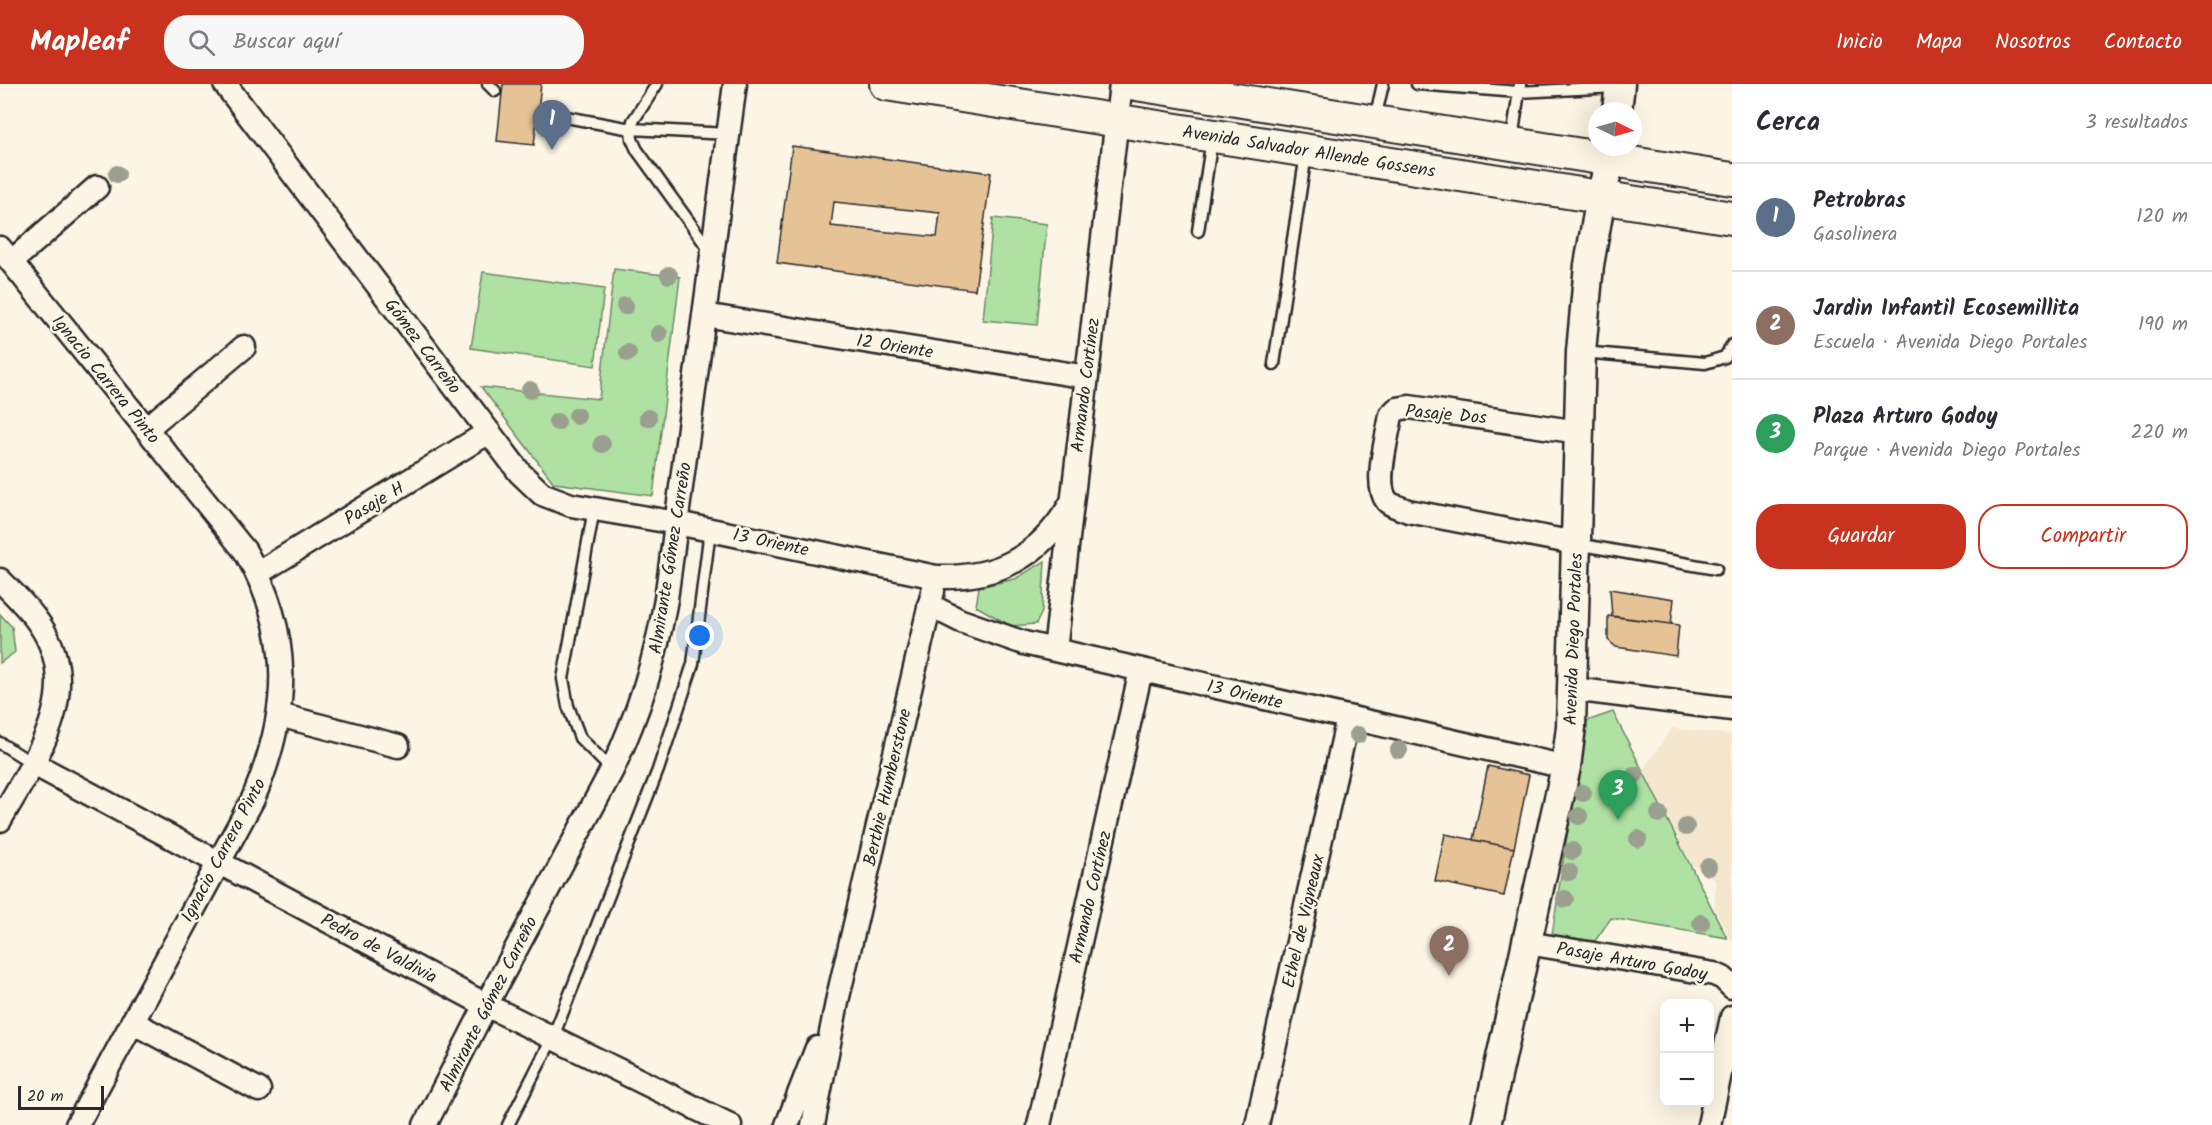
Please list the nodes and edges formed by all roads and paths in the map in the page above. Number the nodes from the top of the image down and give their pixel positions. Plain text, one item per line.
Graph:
1 (225, 84) edge
2 (657, 84) edge
3 (735, 84) edge
4 (886, 84) edge
5 (1121, 84) edge
6 (1136, 84) edge
7 (1383, 84) edge
8 (1417, 84) edge
9 (1519, 88) edge
10 (1619, 94) edge
11 (544, 113) dead end
12 (1117, 121) junction
13 (1374, 122) junction
14 (631, 129) junction
15 (729, 134) junction
16 (1213, 136) junction
17 (1512, 144) junction
18 (1306, 151) junction
19 (1588, 151) edge
20 (1611, 156) edge
21 (1626, 156) edge
22 (1732, 179) edge
23 (97, 187) dead end
24 (1601, 197) junction
25 (1732, 218) edge
26 (1198, 231) dead end
27 (5, 255) edge
28 (712, 255) junction
29 (704, 315) junction
30 (1732, 345) edge
31 (244, 347) dead end
32 (1581, 352) junction
33 (1274, 364) dead end
34 (1086, 377) junction
35 (146, 429) junction
36 (489, 432) junction
37 (1579, 432) junction
38 (1072, 502) junction
39 (594, 509) junction
40 (677, 523) junction
41 (710, 530) junction
42 (1575, 543) junction
43 (1716, 569) dead end
44 (258, 573) junction
45 (936, 577) junction
46 (0, 580) edge
47 (929, 605) junction
48 (1055, 650) junction
49 (1141, 670) junction
50 (1572, 689) junction
51 (1732, 709) edge
52 (279, 715) junction
53 (1348, 718) junction
54 (0, 743) edge
55 (398, 746) dead end
56 (32, 763) junction
57 (1566, 767) junction
58 (612, 770) junction
59 (0, 820) edge
60 (218, 862) junction
61 (1527, 943) junction
62 (1732, 987) edge
63 (838, 997) junction
64 (486, 1005) junction
65 (1732, 1017) edge
66 (132, 1022) junction
67 (553, 1038) junction
68 (1728, 1059) edge
69 (259, 1090) dead end
70 (77, 1125) edge
71 (425, 1125) edge
72 (508, 1125) edge
73 (730, 1125) edge
74 (787, 1125) edge
75 (813, 1125) edge
76 (1040, 1125) edge
77 (1257, 1125) edge
78 (1486, 1125) edge
79 (1709, 1125) edge

1 - 36 street, Gómez Carreño
2 - 14 lane
3 - 15 street, Almirante Gómez Carreño
4 - 12 main road, Avenida Salvador Allende Gossens
5 - 12 street, Armando Cortínez
6 - 13 main road
7 - 13 lane
8 - 9 lane
9 - 10 lane
9 - 17 lane
11 - 14 lane
12 - 16 main road, Avenida Salvador Allende Gossens
12 - 34 street, Armando Cortínez
13 - 17 main road
14 - 15 lane
14 - 28 lane
15 - 28 street, Almirante Gómez Carreño
16 - 18 main road, Avenida Salvador Allende Gossens
16 - 26 lane
17 - 19 main road
18 - 24 main road, Avenida Salvador Allende Gossens
18 - 33 lane
20 - 24 street, Avenida Diego Portales
21 - 22 main road
23 - 27 street
24 - 25 main road, Avenida Salvador Allende Gossens
24 - 32 street, Avenida Diego Portales
27 - 35 street, Ignacio Carrera Pinto
28 - 29 street, Almirante Gómez Carreño
29 - 34 street, 12 Oriente
29 - 40 street, Almirante Gómez Carreño
30 - 32 lane
31 - 35 street
32 - 37 street, Avenida Diego Portales
34 - 38 street, Armando Cortínez
35 - 44 street, Ignacio Carrera Pinto
36 - 39 street, Gómez Carreño
36 - 44 street, Pasaje H
37 - 42 street, Avenida Diego Portales
37 - 42 street, Pasaje Dos
38 - 45 street, 13 Oriente
38 - 48 street, Armando Cortínez
39 - 40 street, Gómez Carreño
39 - 58 lane
40 - 41 street, 13 Oriente
40 - 58 street, Almirante Gómez Carreño
41 - 45 street, 13 Oriente
41 - 67 lane
42 - 43 lane
42 - 50 street, Avenida Diego Portales
44 - 52 street, Ignacio Carrera Pinto
45 - 47 street, Berthie Humberstone
46 - 56 street
47 - 48 street, 13 Oriente
47 - 63 street, Berthie Humberstone
48 - 49 street, 13 Oriente
49 - 53 street, 13 Oriente
49 - 76 street, Armando Cortínez
50 - 51 street
50 - 57 street, Avenida Diego Portales
52 - 55 street
52 - 60 street, Ignacio Carrera Pinto
53 - 57 street, 13 Oriente
53 - 77 street, Ethel de Vigneaux
54 - 56 lane
56 - 59 street
56 - 60 street, Pedro de Valdivia
57 - 61 street, Avenida Diego Portales
58 - 64 street, Almirante Gómez Carreño
60 - 64 street, Pedro de Valdivia
60 - 66 street, Ignacio Carrera Pinto
61 - 62 street, Pasaje Arturo Godoy
61 - 78 street, Avenida Diego Portales
63 - 74 street, Berthie Humberstone
63 - 75 street, Berthie Humberstone
64 - 67 street, Pedro de Valdivia
64 - 71 street, Almirante Gómez Carreño
65 - 68 street
66 - 69 street
66 - 70 street, Ignacio Carrera Pinto
67 - 72 lane
67 - 73 street, Pedro de Valdivia
68 - 79 street

